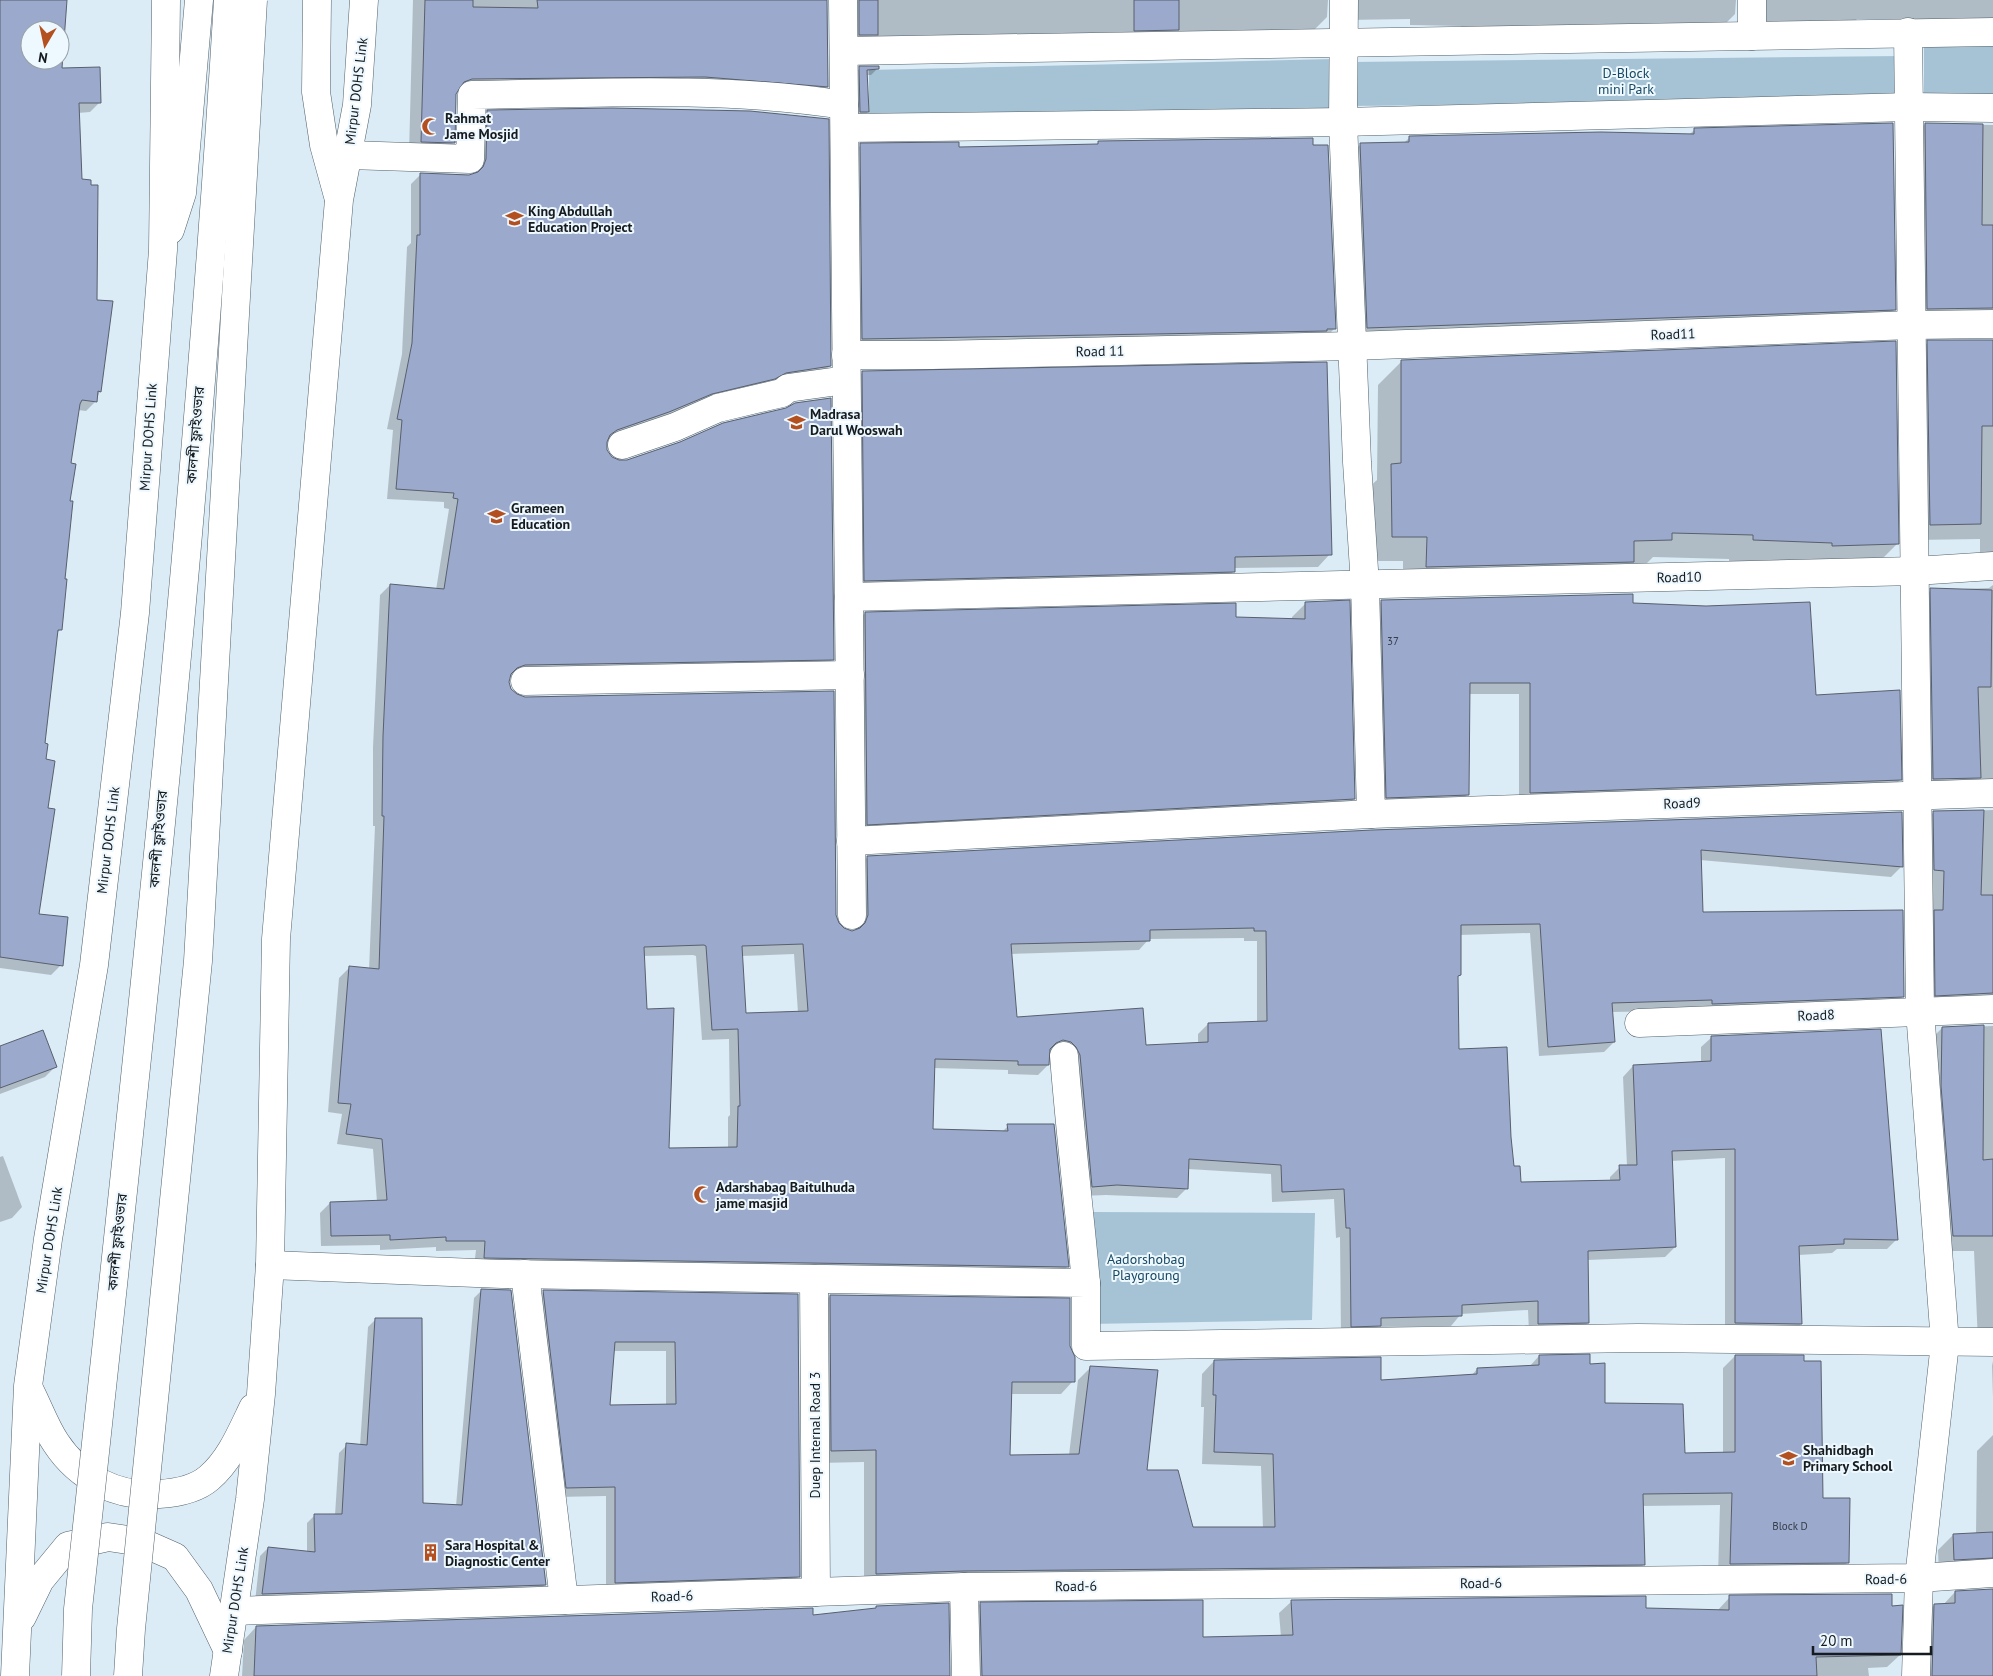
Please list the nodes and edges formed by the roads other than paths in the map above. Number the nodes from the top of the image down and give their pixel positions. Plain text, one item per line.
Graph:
1 (166, 0) edge
2 (199, 0) edge
3 (228, 0) edge
4 (253, 0) edge
5 (317, 0) edge
6 (364, 0) edge
7 (843, 0) edge
8 (1344, 0) edge
9 (1752, 0) edge
10 (1908, 32) junction
11 (1993, 32) edge
12 (1752, 36) junction
13 (1345, 44) junction
14 (844, 51) junction
15 (1909, 107) junction
16 (1993, 108) edge
17 (845, 117) junction
18 (1343, 122) junction
19 (349, 156) junction
20 (339, 200) junction
21 (163, 250) junction
22 (1993, 324) edge
23 (1912, 325) junction
24 (1353, 346) junction
25 (846, 367) junction
26 (622, 445) dead end
27 (1993, 566) edge
28 (1915, 571) junction
29 (1365, 585) junction
30 (849, 597) junction
31 (850, 675) junction
32 (525, 681) dead end
33 (1993, 793) edge
34 (1917, 795) junction
35 (1371, 814) junction
36 (851, 841) junction
37 (852, 915) dead end
38 (1993, 1009) edge
39 (1920, 1010) junction
40 (1639, 1023) dead end
41 (1064, 1056) dead end
42 (270, 1265) junction
43 (525, 1274) junction
44 (814, 1279) junction
45 (1086, 1283) junction
46 (1993, 1342) edge
47 (1944, 1343) junction
48 (28, 1386) junction
49 (261, 1394) junction
50 (1993, 1573) edge
51 (1919, 1578) junction
52 (964, 1587) junction
53 (816, 1592) junction
54 (564, 1600) junction
55 (234, 1611) junction
56 (17, 1628) junction
57 (226, 1663) edge
58 (15, 1676) edge
59 (76, 1676) edge
60 (128, 1676) edge
61 (966, 1676) edge
62 (1916, 1676) edge

1 - 21 street, Mirpur DOHS Link
2 - 21 street
3 - 59 street, কালশী ফ্লাইওভার, bridge
4 - 60 street, bridge
5 - 20 street
6 - 19 street, Mirpur DOHS Link
7 - 14 street
8 - 13 street
9 - 12 street
10 - 11 street
10 - 12 street
10 - 15 street
12 - 13 street
13 - 14 street
13 - 18 street
14 - 17 street
15 - 16 street
15 - 18 street
15 - 23 street
17 - 18 street
17 - 19 street
17 - 25 street
18 - 24 street
19 - 20 street, Mirpur DOHS Link
20 - 42 street, Mirpur DOHS Link
21 - 48 street, Mirpur DOHS Link
22 - 23 street, Road11
23 - 24 street, Road11
23 - 28 street
24 - 25 street, Road 11
24 - 29 street
25 - 26 street, Road 11
25 - 30 street
27 - 28 street, Road10
28 - 29 street, Road10
28 - 34 street
29 - 30 street, Road10
29 - 35 street
30 - 31 street
31 - 32 street
31 - 36 street
33 - 34 street, Road9
34 - 35 street, Road9
34 - 39 street
35 - 36 street, Road9
36 - 37 street
38 - 39 street, Road8
39 - 40 street, Road8
39 - 47 street
41 - 45 street
42 - 43 street
42 - 49 street, Mirpur DOHS Link
43 - 44 street
43 - 54 street
44 - 45 street
44 - 53 street, Duep Internal Road 3
45 - 47 street
46 - 47 street
47 - 51 street
48 - 49 street
48 - 56 street, Mirpur DOHS Link
49 - 55 street, Mirpur DOHS Link
50 - 51 street, Road-6
51 - 52 street, Road-6
51 - 62 street
52 - 53 street, Road-6
52 - 61 street
53 - 54 street, Road-6
54 - 55 street, Road-6
55 - 57 street, Mirpur DOHS Link
56 - 57 street
56 - 58 street, Mirpur DOHS Link

